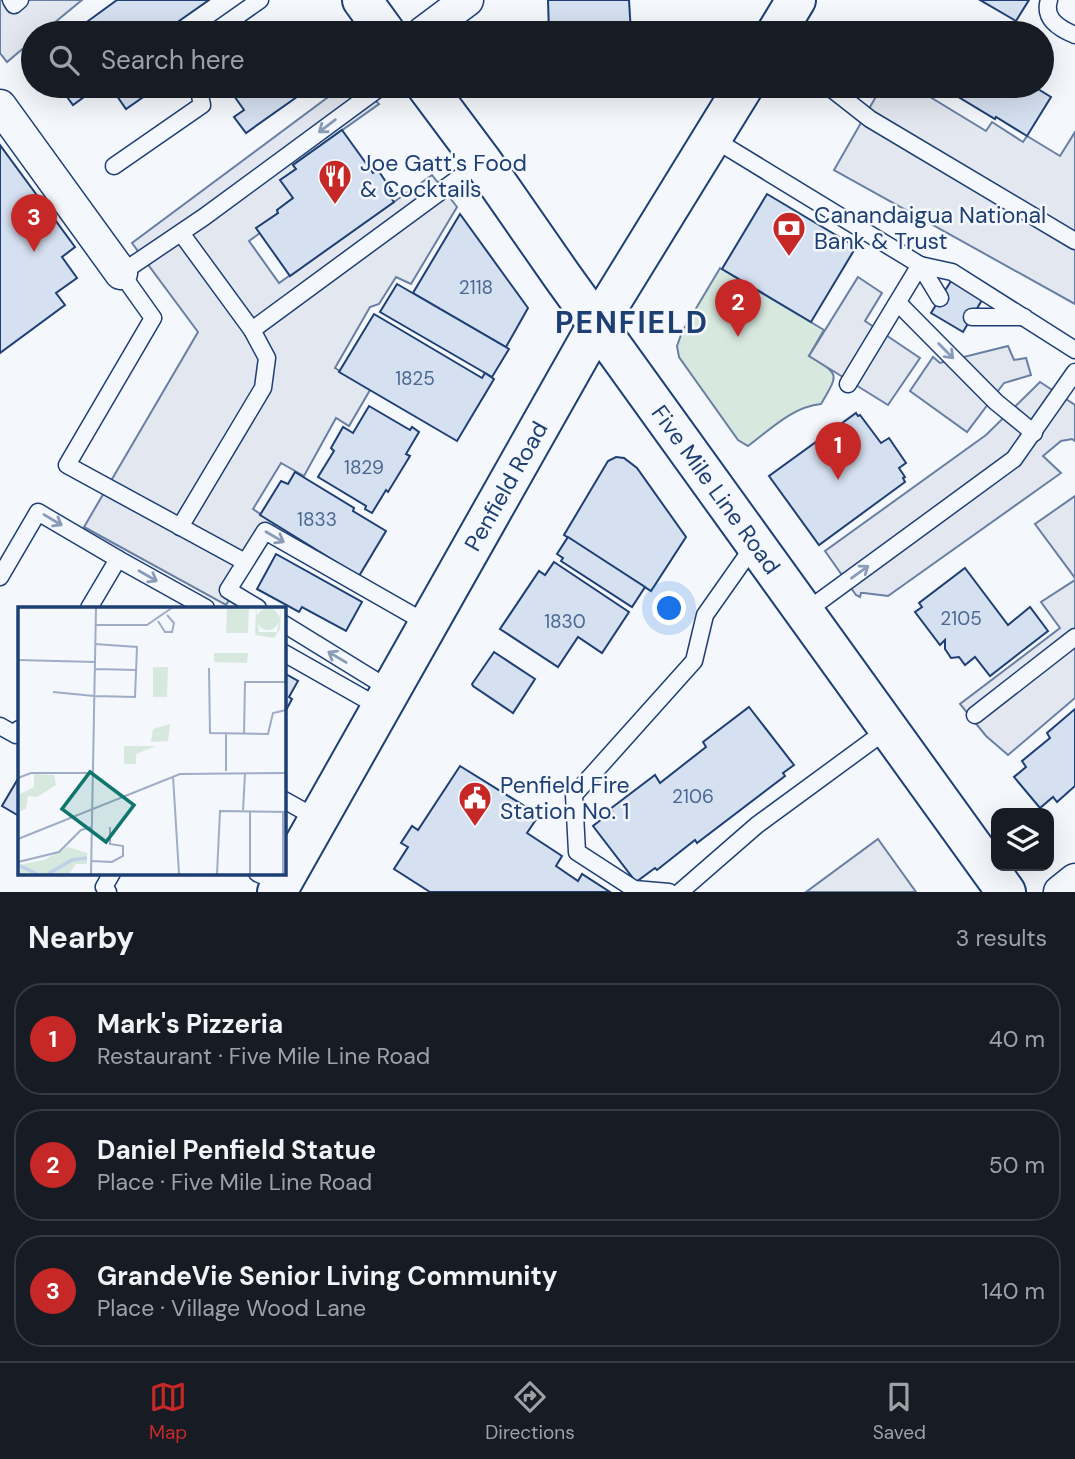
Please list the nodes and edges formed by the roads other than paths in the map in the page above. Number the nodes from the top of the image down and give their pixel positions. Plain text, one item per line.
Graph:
1 (11, 0) edge
2 (20, 0) edge
3 (260, 0) edge
4 (362, 0) edge
5 (467, 0) edge
6 (796, 0) edge
7 (1049, 0) edge
8 (230, 21) edge
9 (377, 21) edge
10 (439, 21) edge
11 (783, 21) edge
12 (1054, 21) edge
13 (1054, 21) edge
14 (1075, 35) edge
15 (201, 98) edge
16 (366, 98) edge
17 (434, 98) edge
18 (737, 98) edge
19 (843, 98) edge
20 (0, 106) edge
21 (712, 138) junction
22 (482, 161) junction
23 (114, 166) dead end
24 (181, 233) junction
25 (1075, 241) edge
26 (920, 265) junction
27 (121, 273) junction
28 (940, 298) dead end
29 (898, 303) junction
30 (972, 317) dead end
31 (1024, 317) junction
32 (597, 325) junction
33 (252, 330) junction
34 (1075, 350) edge
35 (1075, 372) edge
36 (848, 384) dead end
37 (1034, 433) junction
38 (180, 527) junction
39 (755, 544) junction
40 (118, 559) junction
41 (245, 562) junction
42 (0, 577) edge
43 (90, 607) edge
44 (204, 607) edge
45 (256, 607) edge
46 (804, 612) junction
47 (428, 624) junction
48 (285, 625) edge
49 (1075, 637) edge
50 (285, 653) edge
51 (386, 699) junction
52 (975, 715) dead end
53 (0, 726) edge
54 (888, 729) junction
55 (18, 731) edge
56 (285, 801) edge
57 (318, 820) junction
58 (285, 871) edge
59 (111, 874) edge
60 (1075, 880) edge
61 (108, 892) edge
62 (669, 892) edge
63 (680, 892) edge
64 (1006, 892) edge
65 (1060, 892) edge

1 - 2 lane
3 - 8 lane
4 - 9 main road
5 - 10 street
6 - 11 main road
7 - 13 lane
12 - 14 lane
15 - 23 lane
16 -> 24 lane
17 - 22 main road, Five Mile Line Road
18 - 21 main road, Penfield Road
19 - 25 lane
20 - 27 street
21 - 26 lane
21 - 32 main road, Penfield Road
22 - 32 main road, Five Mile Line Road
22 - 33 lane
24 - 27 lane
24 - 33 lane
26 - 28 lane
26 - 29 lane
26 - 31 lane
27 - 38 lane
29 - 36 lane
29 -> 37 lane
30 - 31 lane
31 - 34 lane
32 - 39 main road, Five Mile Line Road
32 - 47 main road, Penfield Road
33 - 38 lane
35 - 37 lane
46 -> 37 lane
38 - 41 lane
39 - 46 main road, Five Mile Line Road
39 - 62 lane
42 -> 40 lane
40 - 43 lane
40 -> 44 lane
41 - 45 lane
41 -> 47 lane
46 - 54 main road, Five Mile Line Road
47 - 51 main road, Penfield Road
51 -> 48 lane
49 - 52 lane
50 - 51 lane
51 - 57 main road, Penfield Road
53 - 55 lane
54 - 63 lane
54 - 64 main road, Five Mile Line Road
56 - 57 lane
57 - 58 main road, Penfield Road
59 - 61 lane
60 - 65 street

